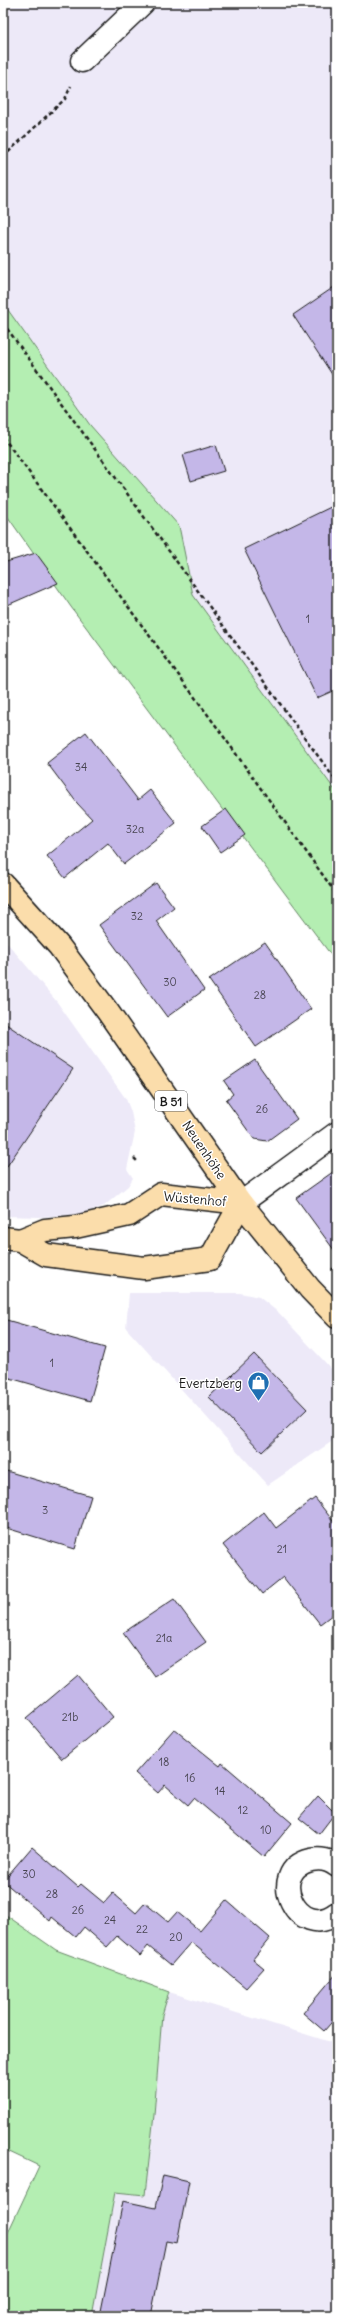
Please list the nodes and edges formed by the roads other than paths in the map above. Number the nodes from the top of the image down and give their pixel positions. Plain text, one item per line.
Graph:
1 (142, 3) edge
2 (82, 61) road end
3 (3, 884) edge
4 (337, 1133) edge
5 (240, 1203) junction
6 (11, 1239) edge
7 (337, 1317) edge
8 (337, 1866) edge
9 (337, 1913) edge

1 - 2 street
3 - 5 main road, Neuenhöhe / B 51
4 - 5 street
5 - 6 main road, Wüstenhof
5 - 6 main road, Wüstenhof
5 - 7 main road, Neuenhöhe / B 51
8 - 9 street

